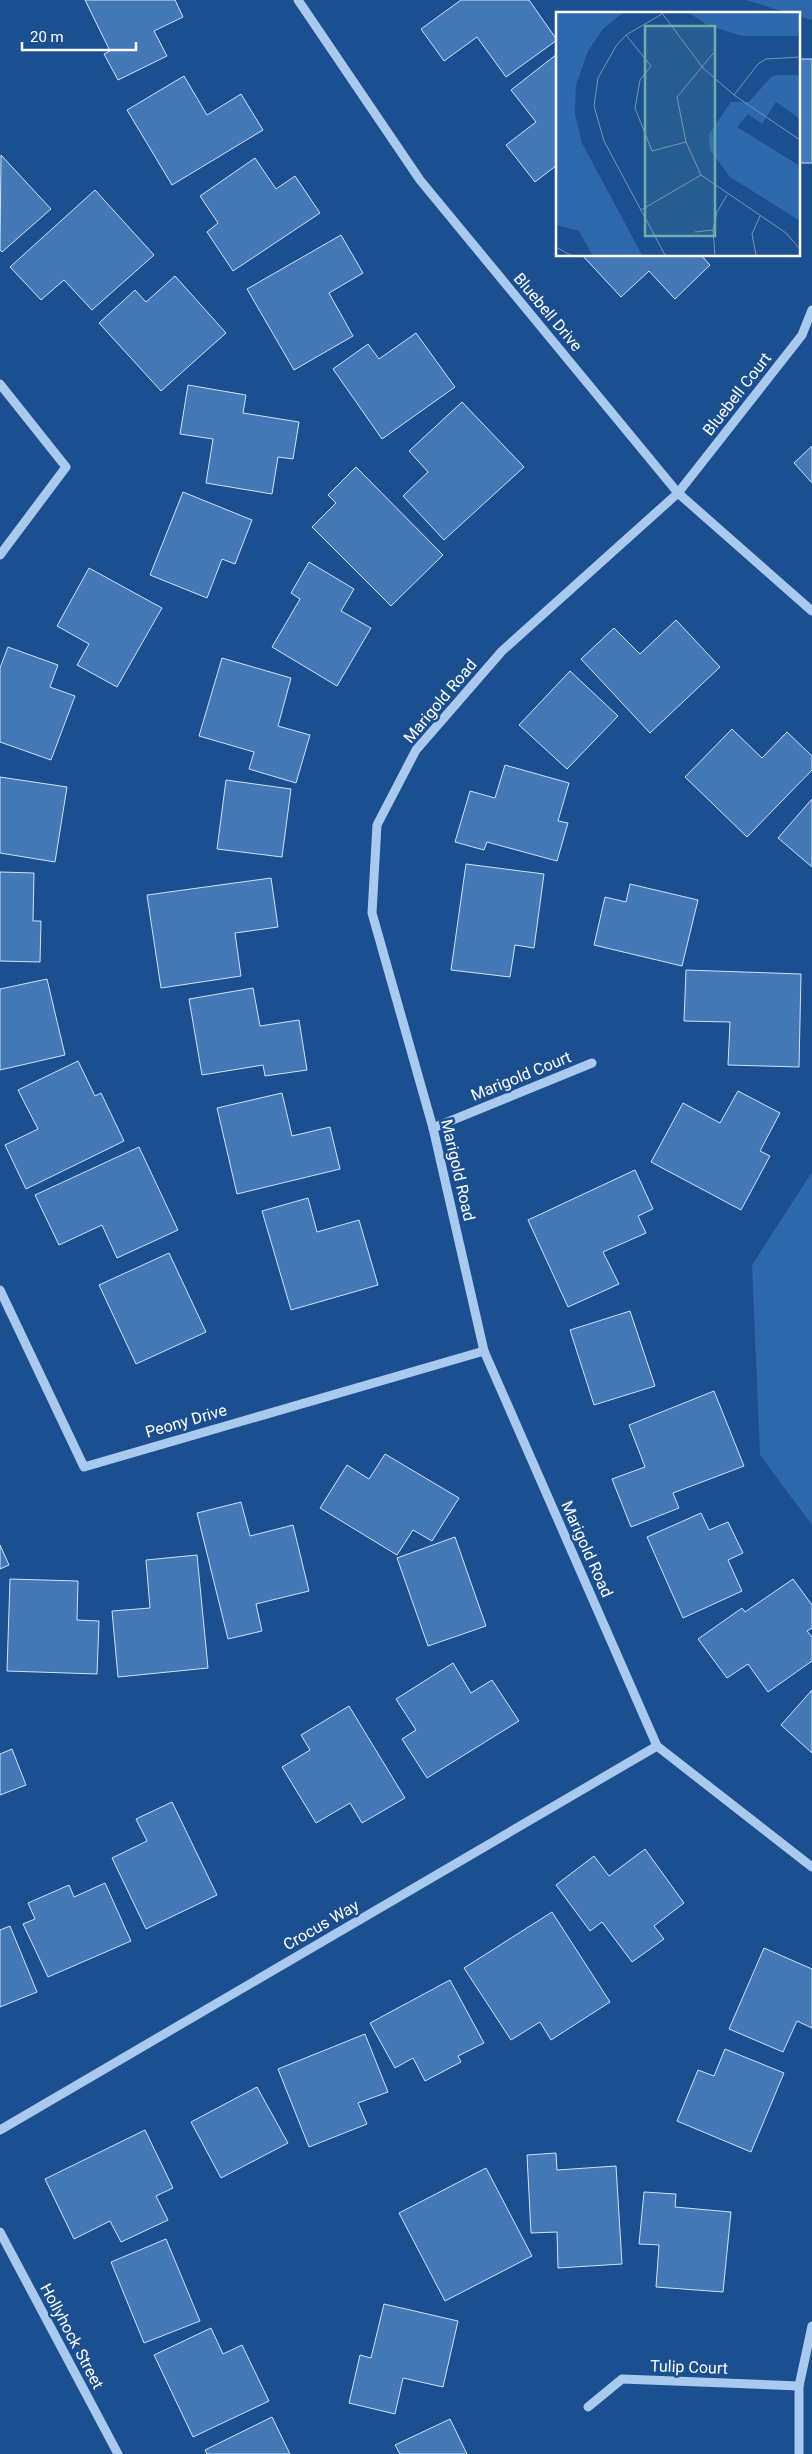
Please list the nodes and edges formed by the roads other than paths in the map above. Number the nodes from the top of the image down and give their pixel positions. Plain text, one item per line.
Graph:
1 (298, 0) edge
2 (812, 310) edge
3 (0, 384) edge
4 (678, 493) junction
5 (0, 555) edge
6 (812, 611) edge
7 (592, 1063) dead end
8 (433, 1128) junction
9 (0, 1290) edge
10 (484, 1351) junction
11 (657, 1746) junction
12 (812, 1867) edge
13 (0, 2130) edge
14 (0, 2232) edge
15 (812, 2326) edge
16 (799, 2386) junction
17 (588, 2407) dead end
18 (118, 2454) edge
19 (799, 2454) edge

1 - 4 street, Bluebell Drive
2 - 4 street, Bluebell Court
3 - 5 street
4 - 6 street, Bluebell Drive
4 - 8 street, Marigold Road
7 - 8 street, Marigold Court
8 - 10 street, Marigold Road
9 - 10 street, Peony Drive
10 - 11 street, Marigold Road
11 - 12 street, Marigold Road
11 - 13 street, Crocus Way
14 - 18 street, Hollyhock Street
15 - 16 street
16 - 17 street, Tulip Court
16 - 19 street

